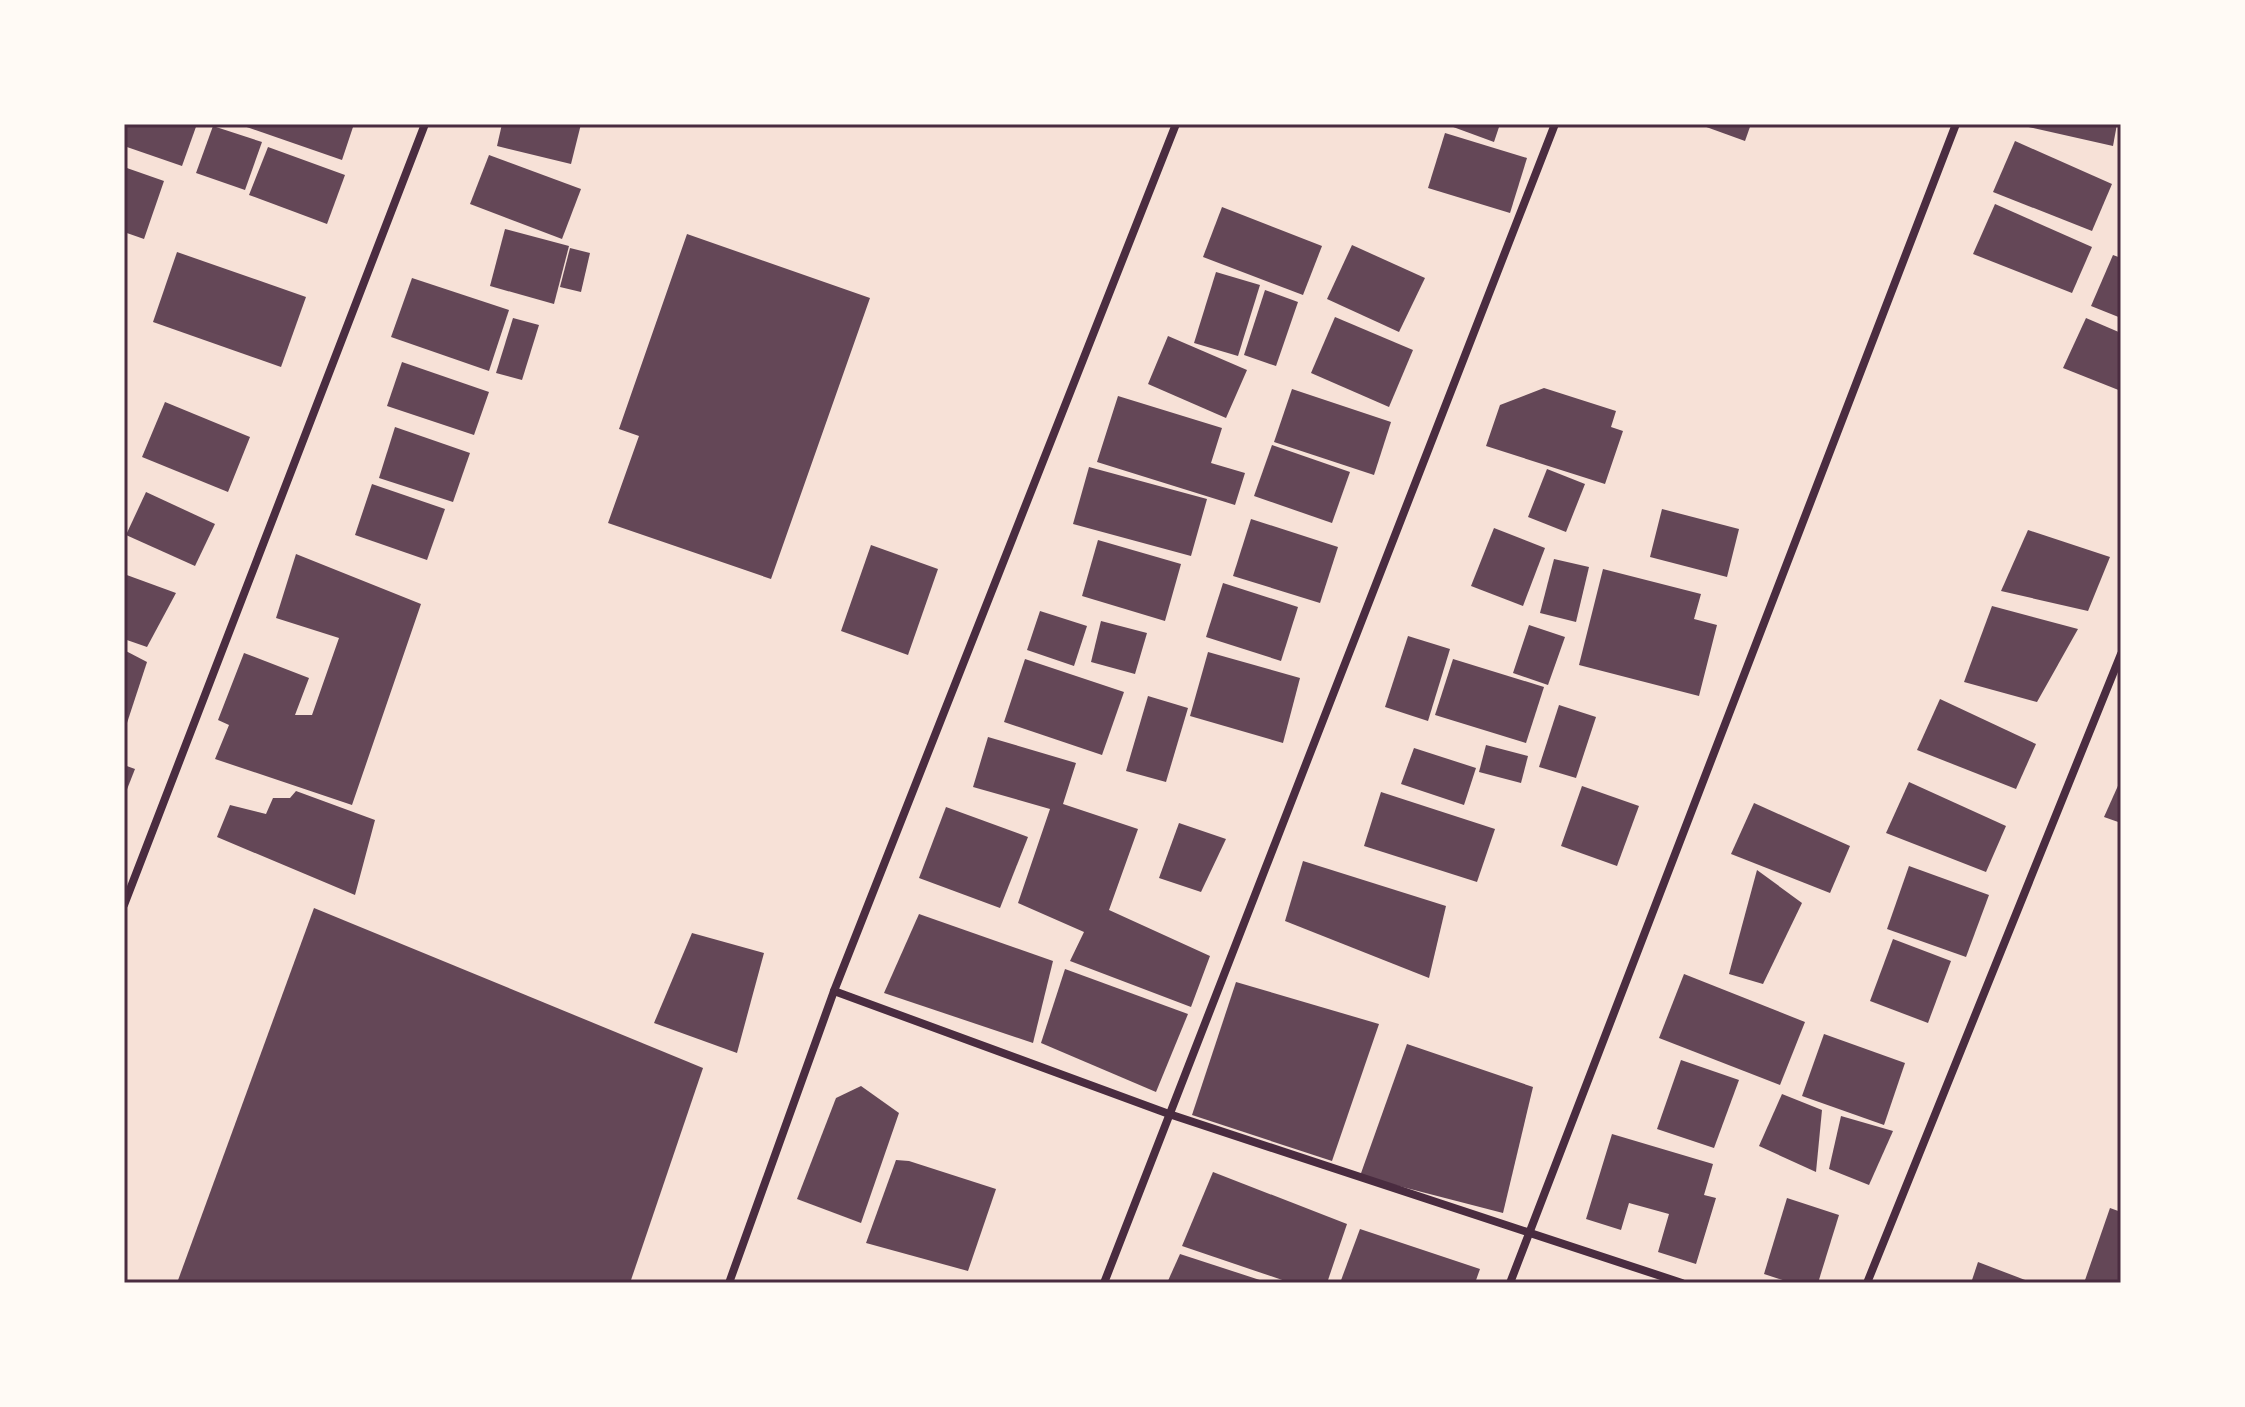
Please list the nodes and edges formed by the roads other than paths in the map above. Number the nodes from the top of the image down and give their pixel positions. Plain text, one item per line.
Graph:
1 (425, 124) edge
2 (1176, 124) edge
3 (1555, 124) edge
4 (1956, 124) edge
5 (2121, 654) edge
6 (124, 905) edge
7 (834, 991) junction
8 (1169, 1114) junction
9 (1530, 1232) junction
10 (729, 1283) edge
11 (1104, 1283) edge
12 (1510, 1283) edge
13 (1682, 1283) edge
14 (1867, 1283) edge

1 - 6 street
2 - 7 street
3 - 8 street
4 - 9 street
5 - 14 street
7 - 8 street
7 - 10 street
8 - 9 street
8 - 11 street
9 - 12 street
9 - 13 street

